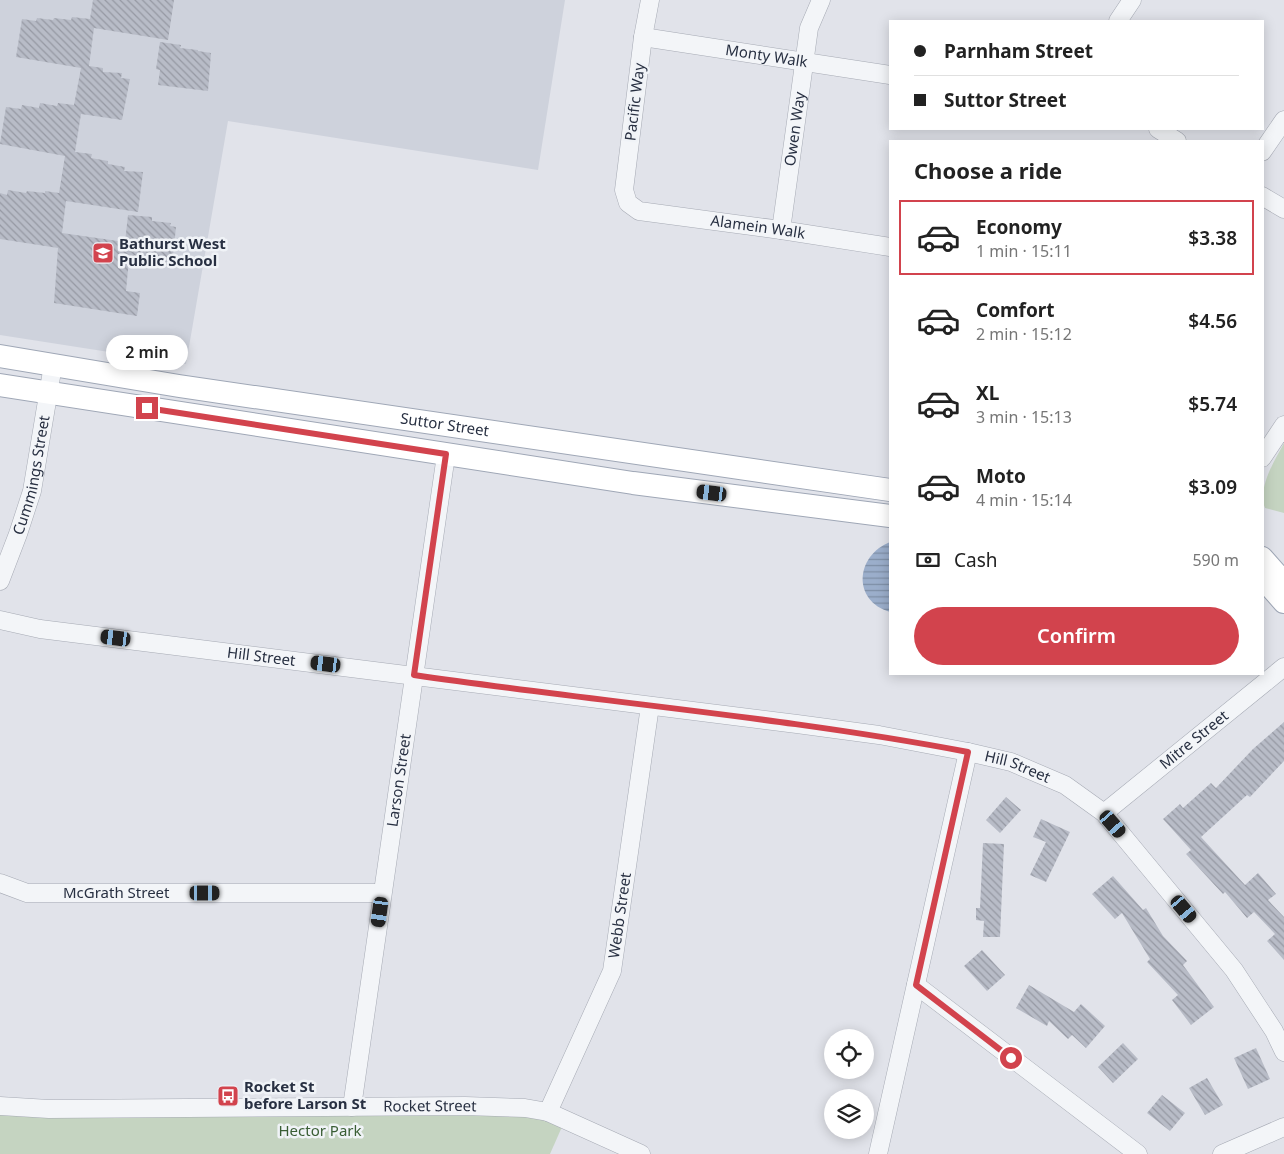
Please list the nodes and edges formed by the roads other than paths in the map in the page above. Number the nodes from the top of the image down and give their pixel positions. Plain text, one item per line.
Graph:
1 (650, 0) edge
2 (821, 0) edge
3 (1132, 0) edge
4 (1119, 20) edge
5 (643, 37) junction
6 (804, 62) junction
7 (889, 76) edge
8 (1284, 120) edge
9 (1160, 130) edge
10 (1175, 140) edge
11 (1264, 149) edge
12 (1264, 197) edge
13 (628, 203) joint
14 (1284, 209) edge
15 (781, 230) junction
16 (889, 247) edge
17 (0, 356) edge
18 (53, 365) junction
19 (0, 385) edge
20 (48, 392) junction
21 (1284, 425) edge
22 (446, 454) junction
23 (1264, 455) edge
24 (889, 490) edge
25 (889, 516) edge
26 (1264, 560) edge
27 (1264, 579) edge
28 (0, 580) edge
29 (1284, 583) edge
30 (1284, 602) edge
31 (0, 620) edge
32 (1284, 667) edge
33 (414, 675) junction
34 (650, 706) junction
35 (968, 752) junction
36 (1104, 813) junction
37 (0, 884) edge
38 (382, 893) junction
39 (916, 985) junction
40 (1284, 1052) edge
41 (0, 1106) edge
42 (352, 1107) junction
43 (548, 1112) junction
44 (1284, 1127) edge
45 (641, 1154) edge
46 (878, 1154) edge
47 (1138, 1154) edge
48 (1222, 1154) edge

1 - 5 street, Pacific Way
2 - 6 street, Owen Way
3 - 4 street
5 - 6 street, Monty Walk
5 - 13 street, Pacific Way
6 - 7 street, Monty Walk
6 - 15 street, Owen Way
8 - 11 street
9 - 10 street
12 - 14 street
13 - 15 street, Alamein Walk
15 - 16 street, Alamein Walk
17 - 18 main road, Suttor Street
18 - 20 street, Cummings Street
18 - 24 main road, Suttor Street
19 - 20 main road, Suttor Street
20 - 22 main road, Suttor Street
20 - 28 street, Cummings Street
21 - 23 street
22 - 25 main road, Suttor Street
22 - 33 street, Larson Street
26 - 29 main road
27 - 30 main road
31 - 33 street, Hill Street
32 - 36 street, Mitre Street
33 - 34 street, Hill Street
33 - 38 street, Larson Street
34 - 35 street, Hill Street
34 - 43 street, Webb Street
35 - 36 street, Hill Street
35 - 39 street
36 - 40 street, Hill Street
37 - 38 street, McGrath Street
38 - 42 street, Larson Street
39 - 46 street
39 - 47 street
41 - 42 street, Rocket Street
42 - 43 street, Rocket Street
43 - 45 street, Rocket Street
44 - 48 street

